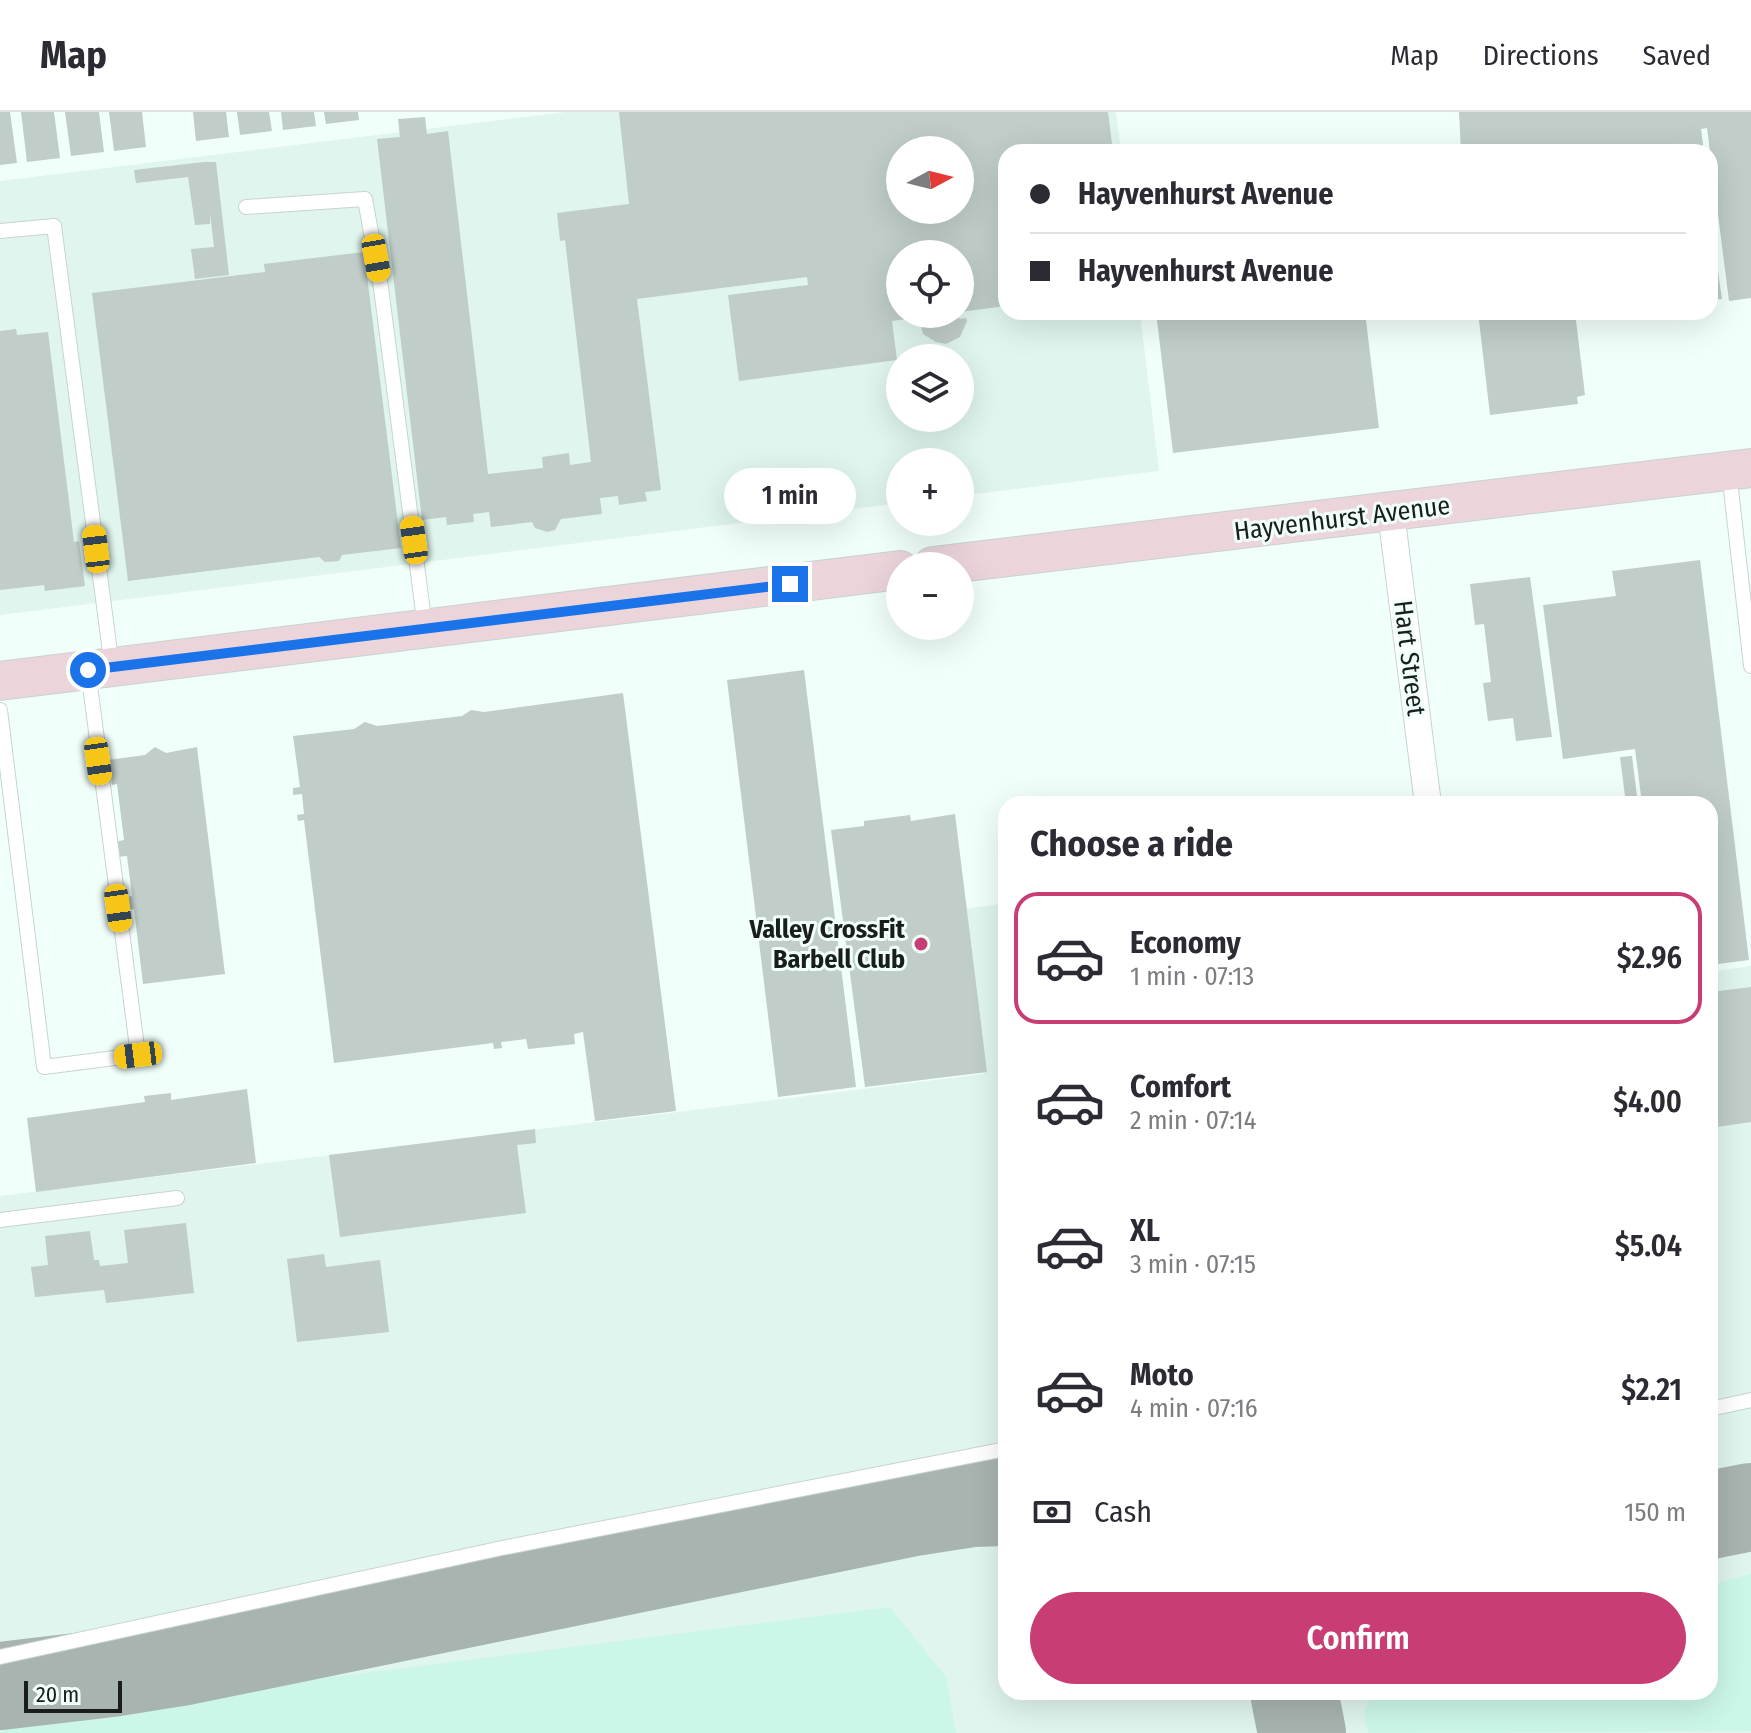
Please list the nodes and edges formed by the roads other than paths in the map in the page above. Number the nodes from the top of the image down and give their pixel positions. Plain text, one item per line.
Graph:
1 (246, 207) dead end
2 (0, 231) edge
3 (1740, 470) edge
4 (1391, 513) junction
5 (1745, 560) edge
6 (974, 561) edge
7 (886, 572) edge
8 (425, 629) junction
9 (1751, 666) edge
10 (100, 668) junction
11 (0, 681) edge
12 (0, 710) edge
13 (1427, 796) edge
14 (177, 1198) dead end
15 (0, 1220) edge
16 (1751, 1400) edge
17 (1718, 1407) edge
18 (998, 1451) edge
19 (0, 1657) edge

1 - 8 lane
2 - 10 lane
3 - 4 main road, Hayvenhurst Avenue
3 - 5 lane
4 - 6 main road, Hayvenhurst Avenue
4 - 13 street, Hart Street
5 - 9 lane
7 - 8 main road
8 - 10 main road
10 - 11 main road
10 - 12 lane
14 - 15 lane
16 - 17 lane
18 - 19 lane

